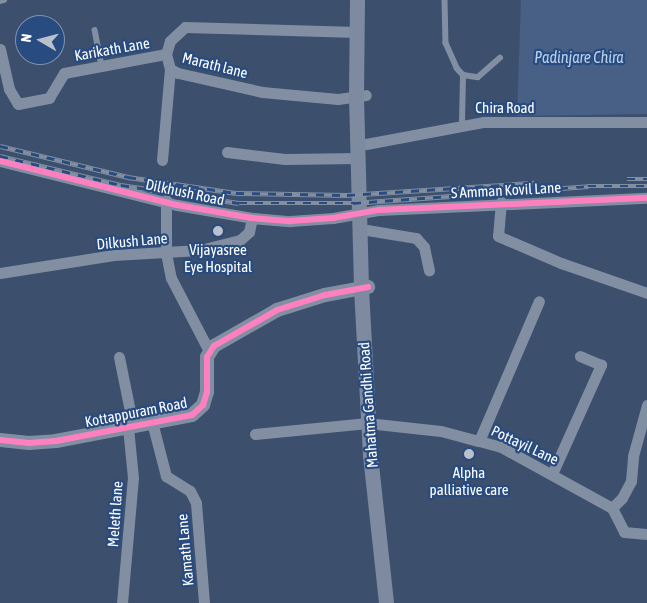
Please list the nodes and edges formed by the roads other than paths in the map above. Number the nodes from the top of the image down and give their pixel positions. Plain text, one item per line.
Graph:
1 (4, 0) edge
2 (357, 0) edge
3 (366, 0) edge
4 (445, 0) edge
5 (0, 1) edge
6 (95, 30) dead end
7 (357, 32) junction
8 (0, 49) edge
9 (166, 54) junction
10 (500, 58) dead end
11 (102, 65) junction
12 (170, 69) junction
13 (464, 75) junction
14 (361, 95) junction
15 (647, 122) edge
16 (462, 123) junction
17 (366, 144) junction
18 (227, 152) dead end
19 (358, 158) junction
20 (162, 160) dead end
21 (0, 161) edge
22 (362, 174) junction
23 (647, 198) edge
24 (166, 200) junction
25 (502, 202) junction
26 (363, 211) junction
27 (252, 218) junction
28 (367, 230) junction
29 (166, 252) junction
30 (429, 270) dead end
31 (0, 273) edge
32 (365, 287) junction
33 (647, 293) edge
34 (539, 301) dead end
35 (209, 352) junction
36 (580, 356) dead end
37 (119, 357) dead end
38 (647, 405) edge
39 (152, 422) junction
40 (371, 423) junction
41 (131, 427) junction
42 (255, 434) dead end
43 (0, 440) edge
44 (480, 440) junction
45 (552, 474) junction
46 (612, 508) junction
47 (647, 534) edge
48 (122, 603) edge
49 (204, 603) edge
50 (386, 603) edge
51 (394, 603) edge

1 - 5 lane
2 - 7 main road
3 - 14 main road
4 - 13 lane
6 - 11 lane
7 - 9 street, Marath lane
7 - 14 main road
8 - 11 street, Karikath Lane
9 - 11 street, Karikath Lane
9 - 12 street, Marath lane
10 - 13 lane
12 - 14 street, Marath lane
12 - 20 street
13 - 16 lane
14 - 17 main road
14 - 19 main road
15 - 16 street, Chira Road
16 - 17 street, Chira Road
17 - 22 main road
18 - 19 street
19 - 22 main road
21 - 24 street, Dilkhush Road
22 - 26 main road
23 - 25 street, S Amman Kovil Lane
24 - 27 street, Dilkhush Road
24 - 29 street
25 - 26 street, S Amman Kovil Lane
25 - 33 street
26 - 27 street, Dilkhush Road
26 - 28 main road, Mahatma Gandhi Road
26 - 32 main road, Mahatma Gandhi Road
27 - 29 street, Dilkush Lane
28 - 30 street
28 - 32 main road, Mahatma Gandhi Road
29 - 31 street, Dilkush Lane
29 - 35 street
32 - 35 street
32 - 40 main road, Mahatma Gandhi Road
34 - 44 street
35 - 39 street, Kottappuram Road
36 - 45 street
37 - 41 street, Meleth lane
38 - 46 street
39 - 41 street, Kottappuram Road
39 - 49 street, Kamath Lane
40 - 42 street, Pottayil Lane
40 - 44 street, Pottayil Lane
40 - 50 main road, Mahatma Gandhi Road
40 - 51 main road, Mahatma Gandhi Road
41 - 43 street, Kottappuram Road
41 - 48 street, Meleth lane
44 - 45 street, Pottayil Lane
45 - 46 street, Pottayil Lane
46 - 47 street

